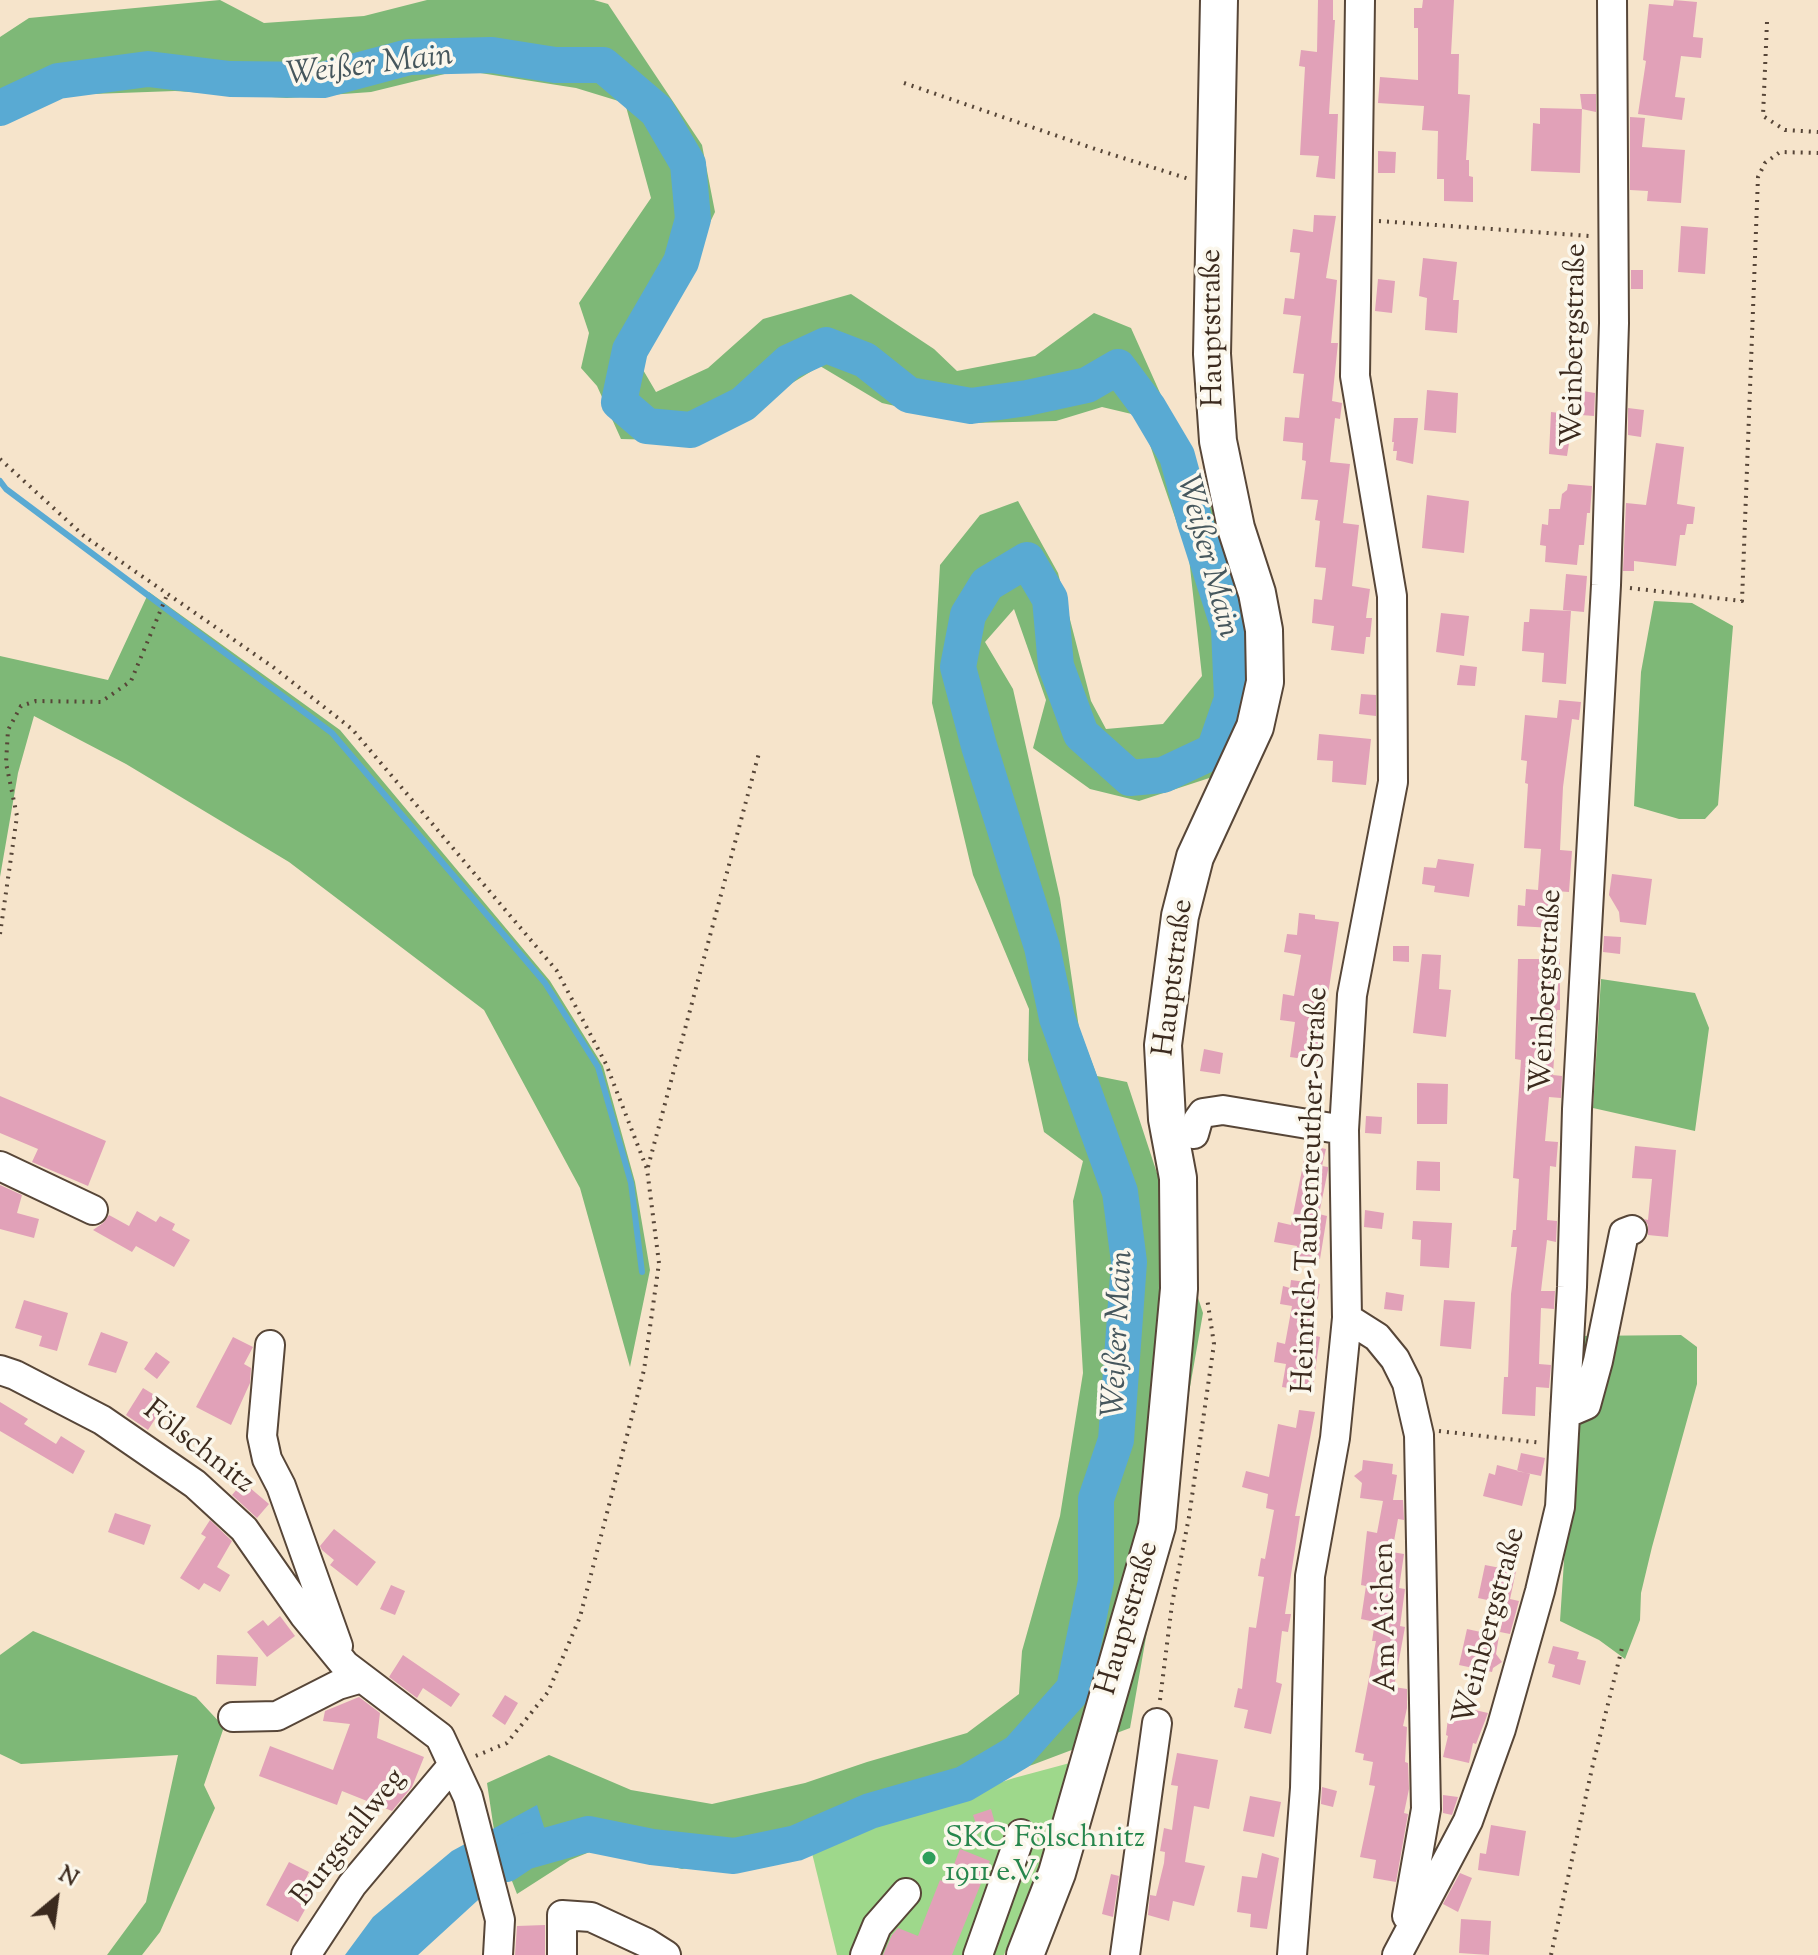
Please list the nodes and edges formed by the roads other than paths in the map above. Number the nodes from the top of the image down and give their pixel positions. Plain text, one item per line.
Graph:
1 (1219, 0) edge
2 (1360, 0) edge
3 (1612, 0) edge
4 (1344, 1130) junction
5 (1194, 1134) dead end
6 (0, 1166) edge
7 (93, 1210) dead end
8 (1632, 1230) dead end
9 (1347, 1318) junction
10 (270, 1345) dead end
11 (0, 1370) edge
12 (1565, 1414) junction
13 (353, 1672) junction
14 (233, 1717) dead end
15 (1157, 1723) dead end
16 (452, 1766) junction
17 (1021, 1834) dead end
18 (906, 1893) dead end
19 (1400, 1948) edge
20 (306, 1955) edge
21 (498, 1955) edge
22 (562, 1955) edge
23 (666, 1955) edge
24 (865, 1955) edge
25 (978, 1955) edge
26 (1025, 1955) edge
27 (1125, 1955) edge
28 (1292, 1955) edge

1 - 26 main road, Hauptstraße
2 - 4 street, Heinrich-Taubenreuther-Straße
3 - 12 street, Weinbergstraße
4 - 5 street
4 - 9 street, Heinrich-Taubenreuther-Straße
6 - 7 street
8 - 12 street
9 - 19 street, Am Aichen
9 - 28 street, Heinrich-Taubenreuther-Straße
10 - 13 street, Fölschnitz
11 - 13 street, Fölschnitz
12 - 19 street, Weinbergstraße
13 - 14 street
13 - 16 street, Fölschnitz
15 - 27 street
16 - 20 street, Burgstallweg
16 - 21 street, Fölschnitz
17 - 25 street
18 - 24 street
22 - 23 street

